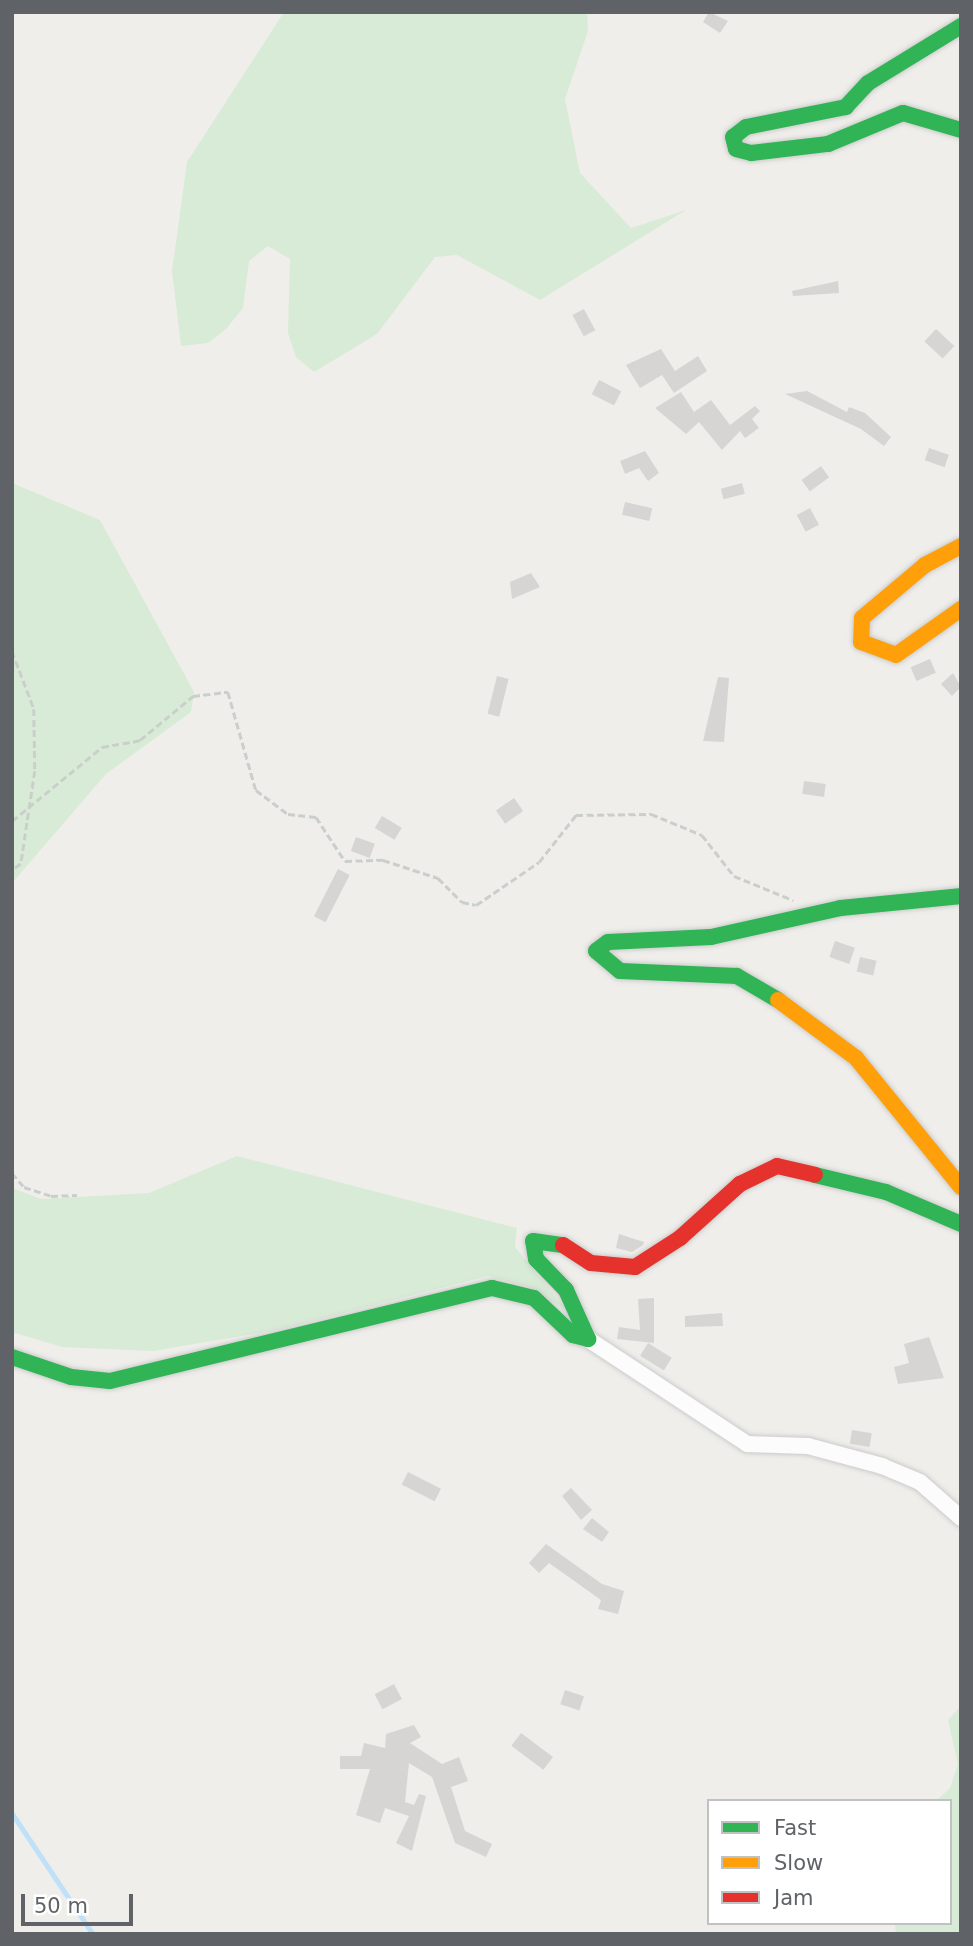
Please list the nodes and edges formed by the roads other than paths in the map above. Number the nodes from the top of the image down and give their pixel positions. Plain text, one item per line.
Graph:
1 (961, 26) edge
2 (961, 130) edge
3 (961, 546) edge
4 (961, 609) edge
5 (961, 896) edge
6 (961, 1187) edge
7 (961, 1224) edge
8 (588, 1339) junction
9 (12, 1357) edge
10 (961, 1518) edge

1 - 2 street
3 - 4 street
5 - 6 street
7 - 8 street
8 - 9 street
8 - 10 street

